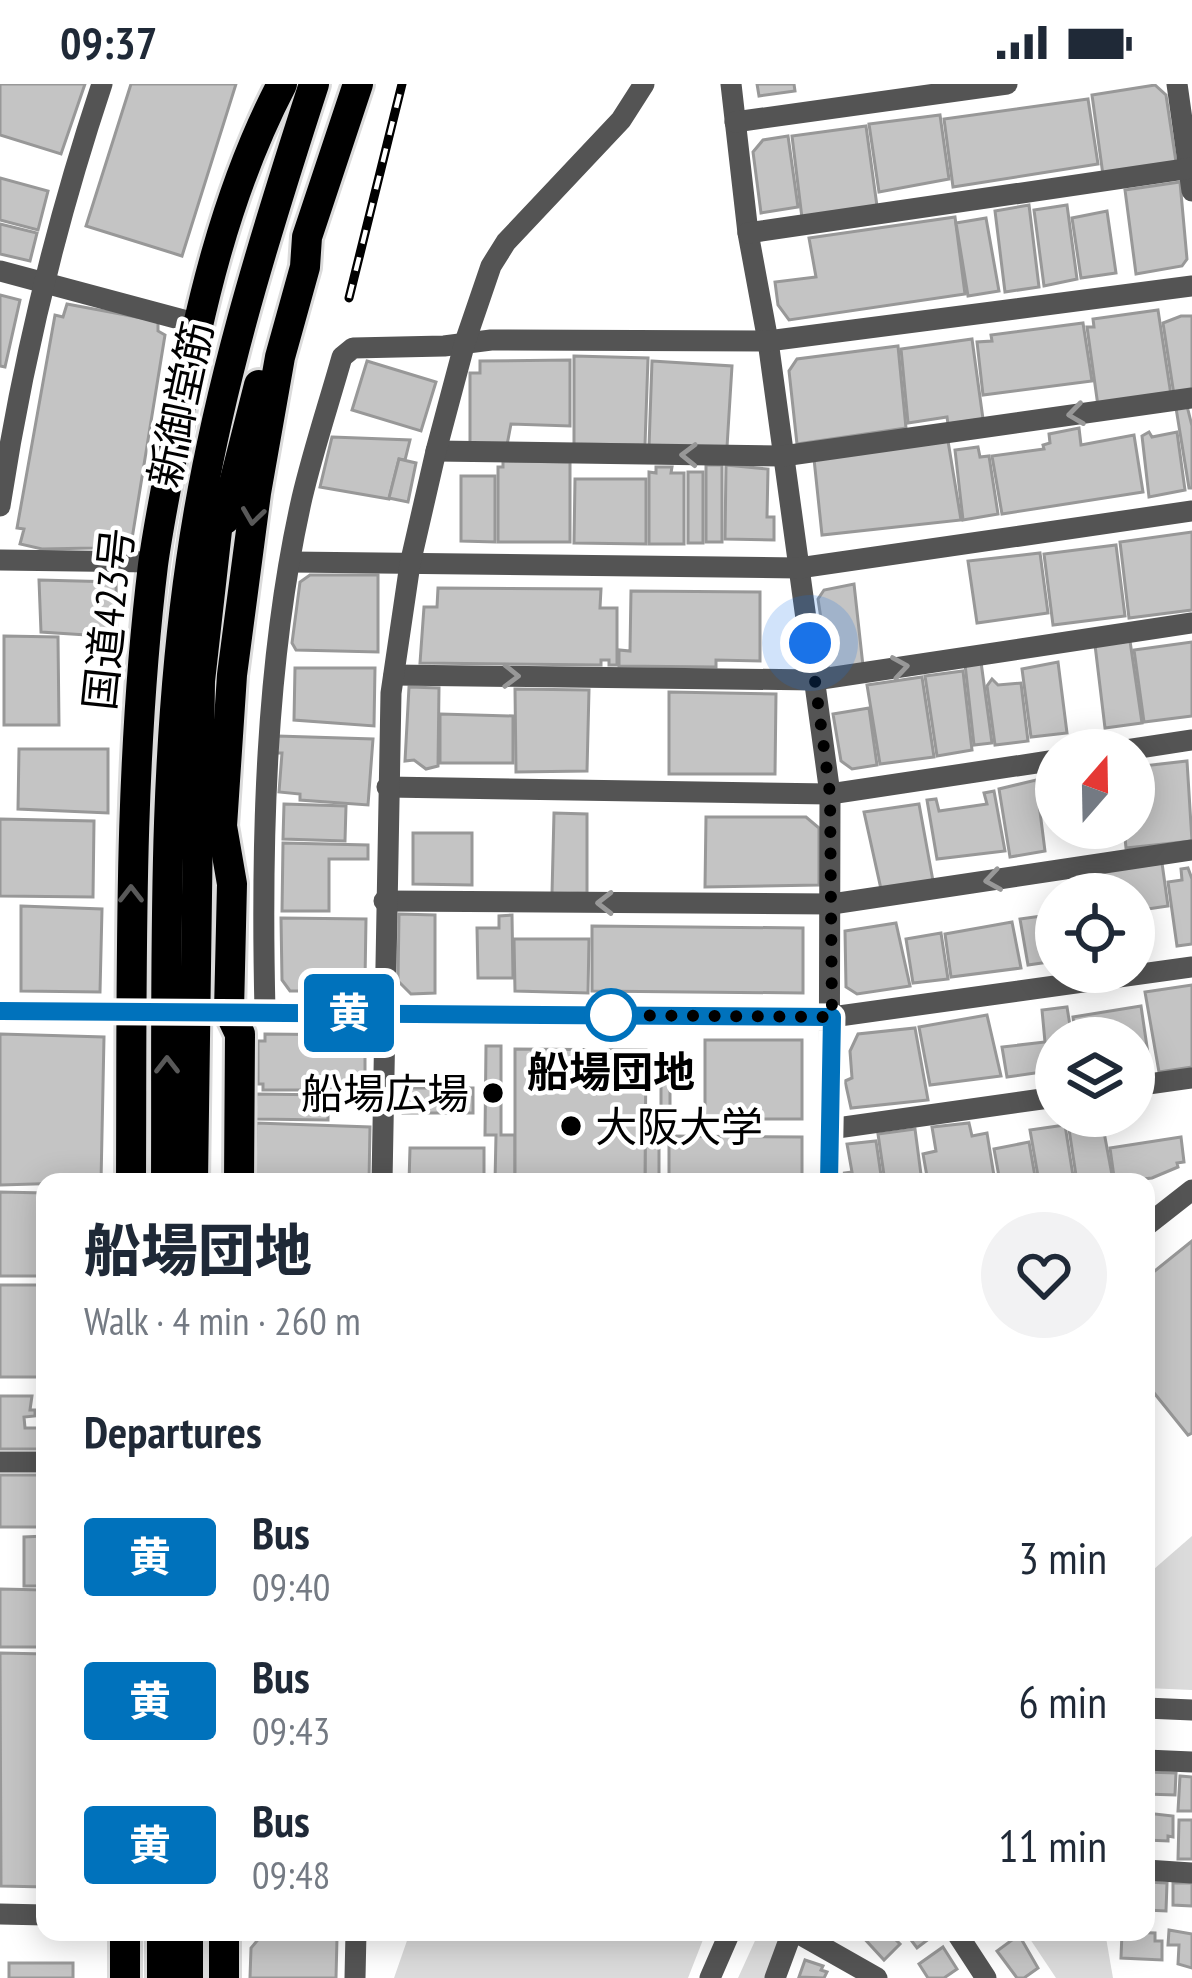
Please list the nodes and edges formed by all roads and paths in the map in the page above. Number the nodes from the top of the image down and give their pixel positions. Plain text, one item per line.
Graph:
1 (102, 84) edge
2 (282, 84) edge
3 (314, 84) edge
4 (331, 84) edge
5 (358, 84) edge
6 (644, 84) edge
7 (730, 84) edge
8 (1007, 84) edge
9 (1177, 84) edge
10 (735, 122) junction
11 (1191, 176) edge
12 (748, 233) junction
13 (307, 237) junction
14 (0, 271) edge
15 (44, 280) junction
16 (1192, 286) edge
17 (198, 324) junction
18 (768, 341) junction
19 (465, 343) junction
20 (1192, 398) edge
21 (436, 451) junction
22 (783, 456) junction
23 (0, 506) edge
24 (1192, 511) edge
25 (0, 560) edge
26 (153, 562) junction
27 (202, 562) junction
28 (291, 562) junction
29 (410, 564) junction
30 (800, 568) junction
31 (1192, 623) edge
32 (394, 674) junction
33 (815, 680) junction
34 (1192, 740) edge
35 (1155, 746) edge
36 (1035, 763) edge
37 (387, 787) junction
38 (830, 794) junction
39 (1192, 850) edge
40 (384, 901) junction
41 (832, 904) junction
42 (1192, 967) edge
43 (0, 1011) edge
44 (141, 1011) junction
45 (218, 1011) junction
46 (266, 1011) junction
47 (383, 1013) junction
48 (832, 1017) junction
49 (1192, 1078) edge
50 (1155, 1083) edge
51 (1035, 1100) edge
52 (830, 1129) junction
53 (132, 1173) edge
54 (166, 1173) edge
55 (193, 1173) edge
56 (239, 1173) edge
57 (382, 1173) edge
58 (830, 1173) edge
59 (1188, 1199) edge
60 (1155, 1204) edge
61 (1155, 1220) edge
62 (0, 1462) edge
63 (36, 1462) edge
64 (1155, 1708) edge
65 (1192, 1710) edge
66 (1155, 1760) edge
67 (1192, 1762) edge
68 (1155, 1871) edge
69 (1192, 1873) edge
70 (0, 1914) edge
71 (36, 1915) edge
72 (125, 1941) edge
73 (162, 1941) edge
74 (188, 1941) edge
75 (224, 1941) edge
76 (356, 1941) edge
77 (726, 1941) edge
78 (790, 1941) edge
79 (810, 1941) edge
80 (962, 1941) edge
81 (125, 1978) edge
82 (162, 1978) edge
83 (188, 1978) edge
84 (224, 1978) edge
85 (355, 1978) edge
86 (710, 1978) edge
87 (775, 1978) edge
88 (878, 1978) edge
89 (986, 1978) edge

1 - 15 street
2 - 17 highway, 国道423号
2 - 27 highway
3 - 27 highway, 新御堂筋
4 - 27 highway, 新御堂筋
5 - 13 highway
6 - 19 street
7 - 10 street
8 - 10 street
9 - 11 street
10 - 12 street
11 - 12 street
12 - 18 street
13 - 27 highway
13 -> 45 highway
14 - 15 street
15 - 17 street
15 - 23 street
16 - 18 street
17 - 26 highway, 国道423号
18 - 19 street
18 - 22 street
19 - 21 street
19 - 28 street
20 -> 22 street
22 -> 21 street
21 - 29 street
22 - 30 street
24 - 30 street
25 - 26 street
44 -> 26 highway, 国道423号
54 -> 27 highway, 新御堂筋
27 - 55 highway, 新御堂筋
28 - 29 street
28 - 46 street
29 - 30 street
29 - 32 street
30 - 33 street
33 -> 31 street
32 -> 33 street
32 - 37 street
33 - 38 street
34 - 35 street
36 - 38 street
37 - 38 street
37 - 40 street
38 - 41 street
39 -> 41 street
41 -> 40 street
40 - 47 street
41 - 48 street
42 - 48 street
43 - 44 street
44 - 45 street, bridge
44 - 53 highway, 国道423号
45 - 46 street
45 - 56 highway
46 - 47 street
47 - 48 street
47 - 57 street
48 - 52 street
49 - 50 street
51 - 52 street
52 - 58 street
59 - 60 street
59 - 61 street
62 - 63 street
64 - 65 street
66 - 67 street
68 - 69 street
70 - 71 street
72 - 81 highway
73 - 82 highway
74 - 83 highway
75 - 84 highway
76 - 85 street
77 - 86 street
78 - 87 street
79 - 88 street
80 - 89 street

